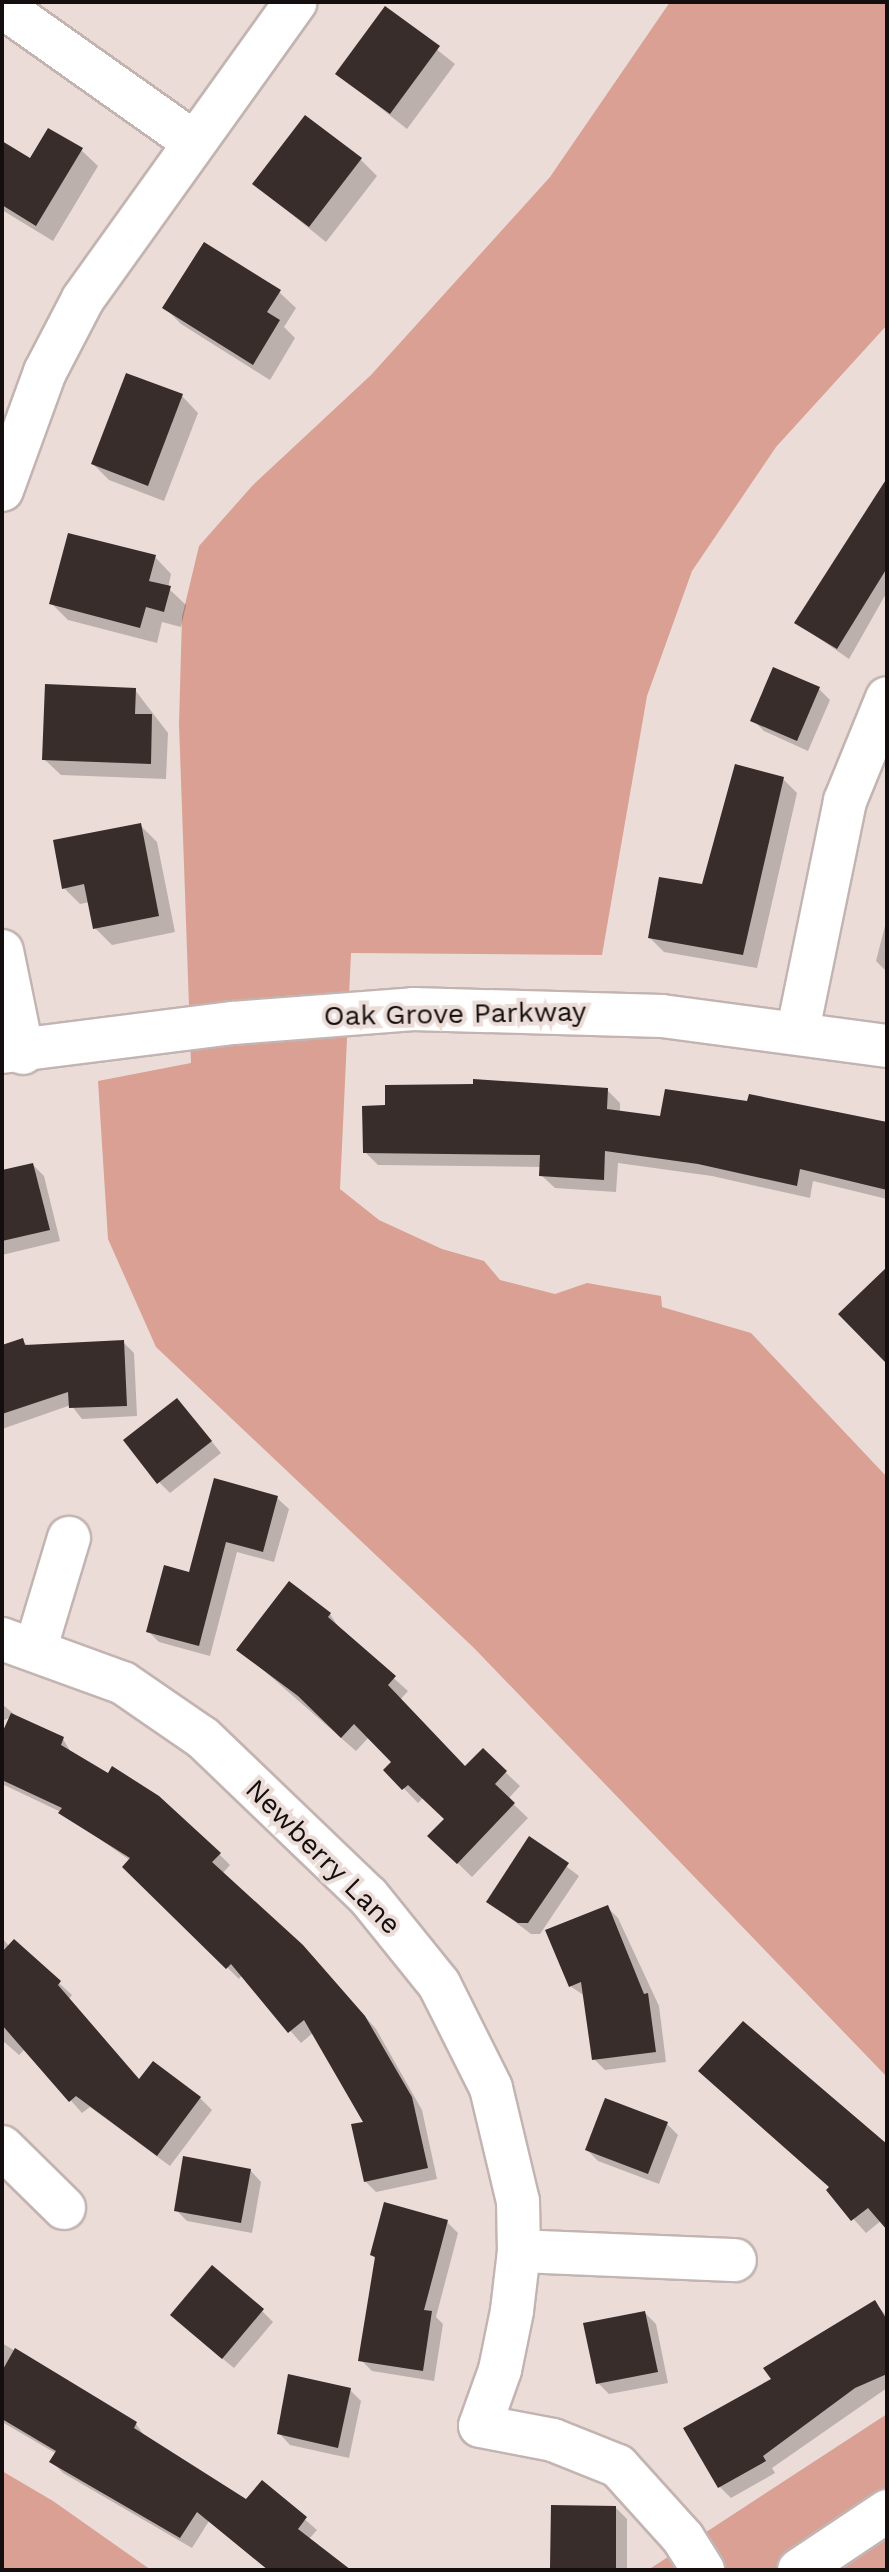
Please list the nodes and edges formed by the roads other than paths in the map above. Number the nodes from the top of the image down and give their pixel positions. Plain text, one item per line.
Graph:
1 (296, 2) edge
2 (10, 12) dead end
3 (192, 141) junction
4 (5, 470) edge
5 (887, 698) edge
6 (2, 951) edge
7 (798, 1030) junction
8 (887, 1046) edge
9 (9, 1057) edge
10 (69, 1538) dead end
11 (19, 1643) edge
12 (2, 2147) edge
13 (64, 2208) dead end
14 (519, 2251) junction
15 (735, 2260) dead end
16 (887, 2511) edge
17 (703, 2570) edge
18 (799, 2570) edge

1 - 3 street
2 - 3 street
3 - 4 street
5 - 7 street
6 - 9 street
7 - 8 street, Oak Grove Parkway
7 - 9 street, Oak Grove Parkway
10 - 11 street
11 - 14 street, Newberry Lane
12 - 13 street
14 - 15 street
14 - 17 street, Newberry Lane
16 - 18 street

